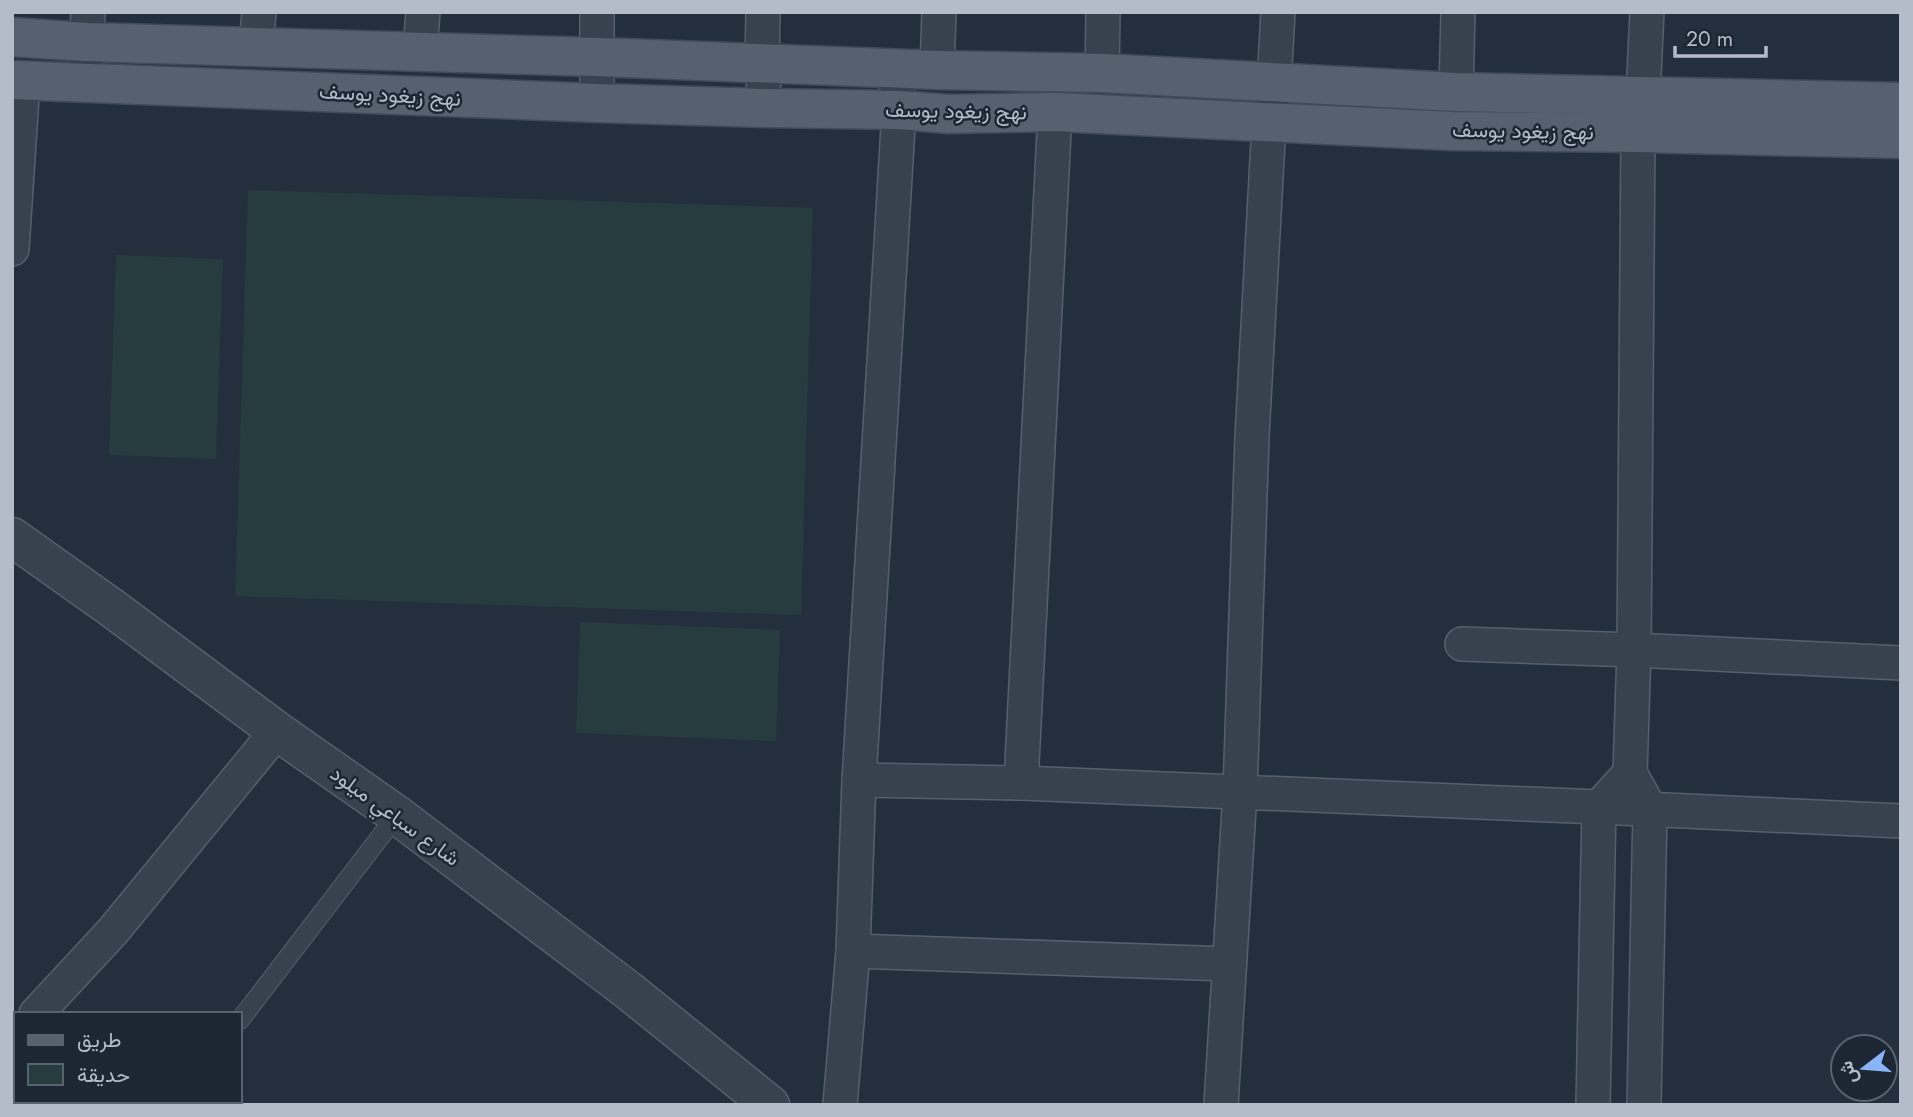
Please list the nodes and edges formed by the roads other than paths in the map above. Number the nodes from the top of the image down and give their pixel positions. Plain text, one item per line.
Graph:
1 (422, 12) edge
2 (597, 12) edge
3 (763, 12) edge
4 (939, 12) edge
5 (1102, 12) edge
6 (1278, 12) edge
7 (1458, 12) edge
8 (1647, 12) edge
9 (87, 27) edge
10 (257, 30) edge
11 (12, 37) edge
12 (420, 51) junction
13 (597, 57) junction
14 (762, 63) junction
15 (895, 68) junction
16 (937, 70) junction
17 (1102, 74) junction
18 (18, 80) edge
19 (87, 83) junction
20 (1274, 83) junction
21 (1457, 92) junction
22 (1901, 102) edge
23 (597, 103) junction
24 (765, 108) junction
25 (899, 110) junction
26 (1055, 112) junction
27 (1640, 114) junction
28 (1269, 122) junction
29 (1901, 139) edge
30 (12, 249) edge
31 (12, 537) edge
32 (1462, 644) dead end
33 (1634, 650) junction
34 (1901, 663) edge
35 (277, 731) junction
36 (1629, 773) junction
37 (859, 780) junction
38 (1021, 783) junction
39 (1240, 792) junction
40 (1599, 807) junction
41 (1650, 809) junction
42 (397, 816) junction
43 (1901, 821) edge
44 (853, 951) junction
45 (1229, 964) junction
46 (38, 1012) edge
47 (242, 1017) edge
48 (770, 1105) edge
49 (841, 1105) edge
50 (1222, 1105) edge
51 (1593, 1105) edge
52 (1644, 1105) edge

1 - 12 street
2 - 13 street
3 - 14 street
4 - 16 street
5 - 17 street
6 - 20 street
7 - 21 street
8 - 27 street
9 - 10 main road, نهج زيغود يوسف
9 - 11 main road, نهج زيغود يوسف
9 - 19 street
10 - 12 main road, نهج زيغود يوسف
12 - 13 main road, نهج زيغود يوسف
13 - 14 main road, نهج زيغود يوسف
13 - 23 street
14 - 15 main road, نهج زيغود يوسف
14 - 24 street
15 - 16 main road, نهج زيغود يوسف
15 - 25 street
16 - 17 main road, نهج زيغود يوسف
17 - 20 main road, نهج زيغود يوسف
18 - 19 main road, نهج زيغود يوسف
18 - 30 street
19 - 23 main road, نهج زيغود يوسف
20 - 21 main road, نهج زيغود يوسف
20 - 28 street
21 - 27 main road, نهج زيغود يوسف
22 - 27 main road, نهج زيغود يوسف
23 - 24 main road, نهج زيغود يوسف
24 - 25 main road, نهج زيغود يوسف
25 - 26 main road, نهج زيغود يوسف
25 - 37 street
26 - 28 main road, نهج زيغود يوسف
26 - 38 street
27 - 28 main road, نهج زيغود يوسف
27 - 29 main road, نهج زيغود يوسف
27 - 33 street
28 - 39 street
31 - 35 street, شارع سباعي ميلود
32 - 33 street
33 - 34 street
33 - 36 street
35 - 42 street, شارع سباعي ميلود
35 - 46 street
36 - 40 street
36 - 41 street
37 - 38 street
37 - 44 street
38 - 39 street
39 - 40 street
39 - 45 street
40 - 41 street
40 - 51 street
41 - 43 street
41 - 52 street
42 - 47 lane
42 - 48 street, شارع سباعي ميلود
44 - 45 street
44 - 49 street
45 - 50 street

